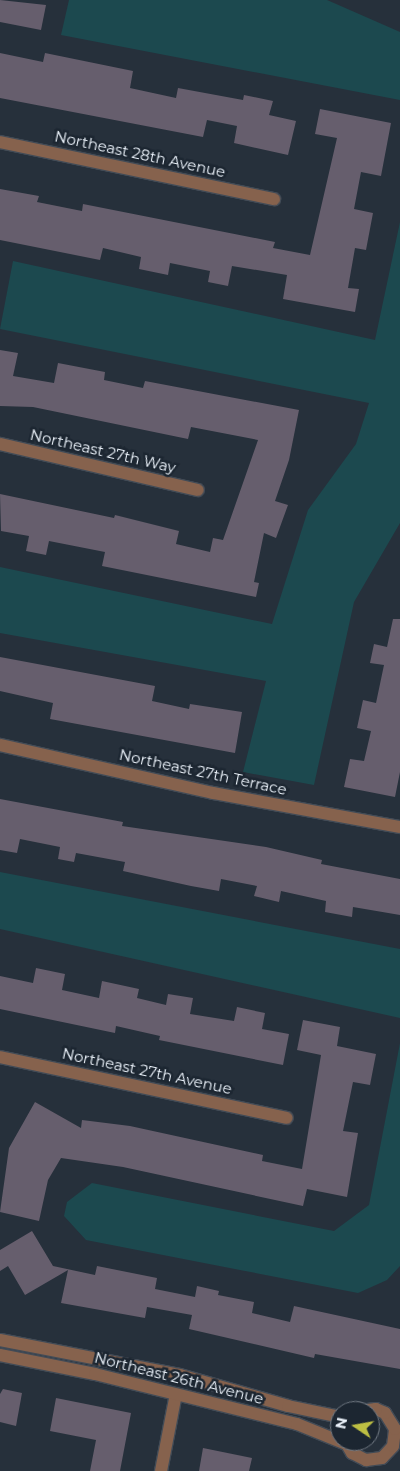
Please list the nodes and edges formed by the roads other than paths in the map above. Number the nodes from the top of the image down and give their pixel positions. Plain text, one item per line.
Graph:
1 (0, 142) edge
2 (274, 199) dead end
3 (0, 444) edge
4 (198, 490) dead end
5 (0, 745) edge
6 (400, 827) edge
7 (0, 1057) edge
8 (288, 1118) dead end
9 (0, 1340) edge
10 (0, 1355) edge
11 (176, 1394) junction
12 (380, 1412) edge
13 (330, 1415) edge
14 (396, 1422) edge
15 (330, 1437) edge
16 (351, 1451) edge
17 (394, 1453) edge
18 (364, 1466) edge
19 (161, 1471) edge

1 - 2 street, Northeast 28th Avenue
3 - 4 street, Northeast 27th Way
5 - 6 street, Northeast 27th Terrace
7 - 8 street, Northeast 27th Avenue
9 - 13 street, Northeast 26th Avenue
10 - 11 street, Northeast 26th Avenue
11 - 15 street, Northeast 26th Avenue
11 - 19 street
12 - 14 street
14 - 17 street
16 - 18 street, Northeast 26th Avenue
17 - 18 street

